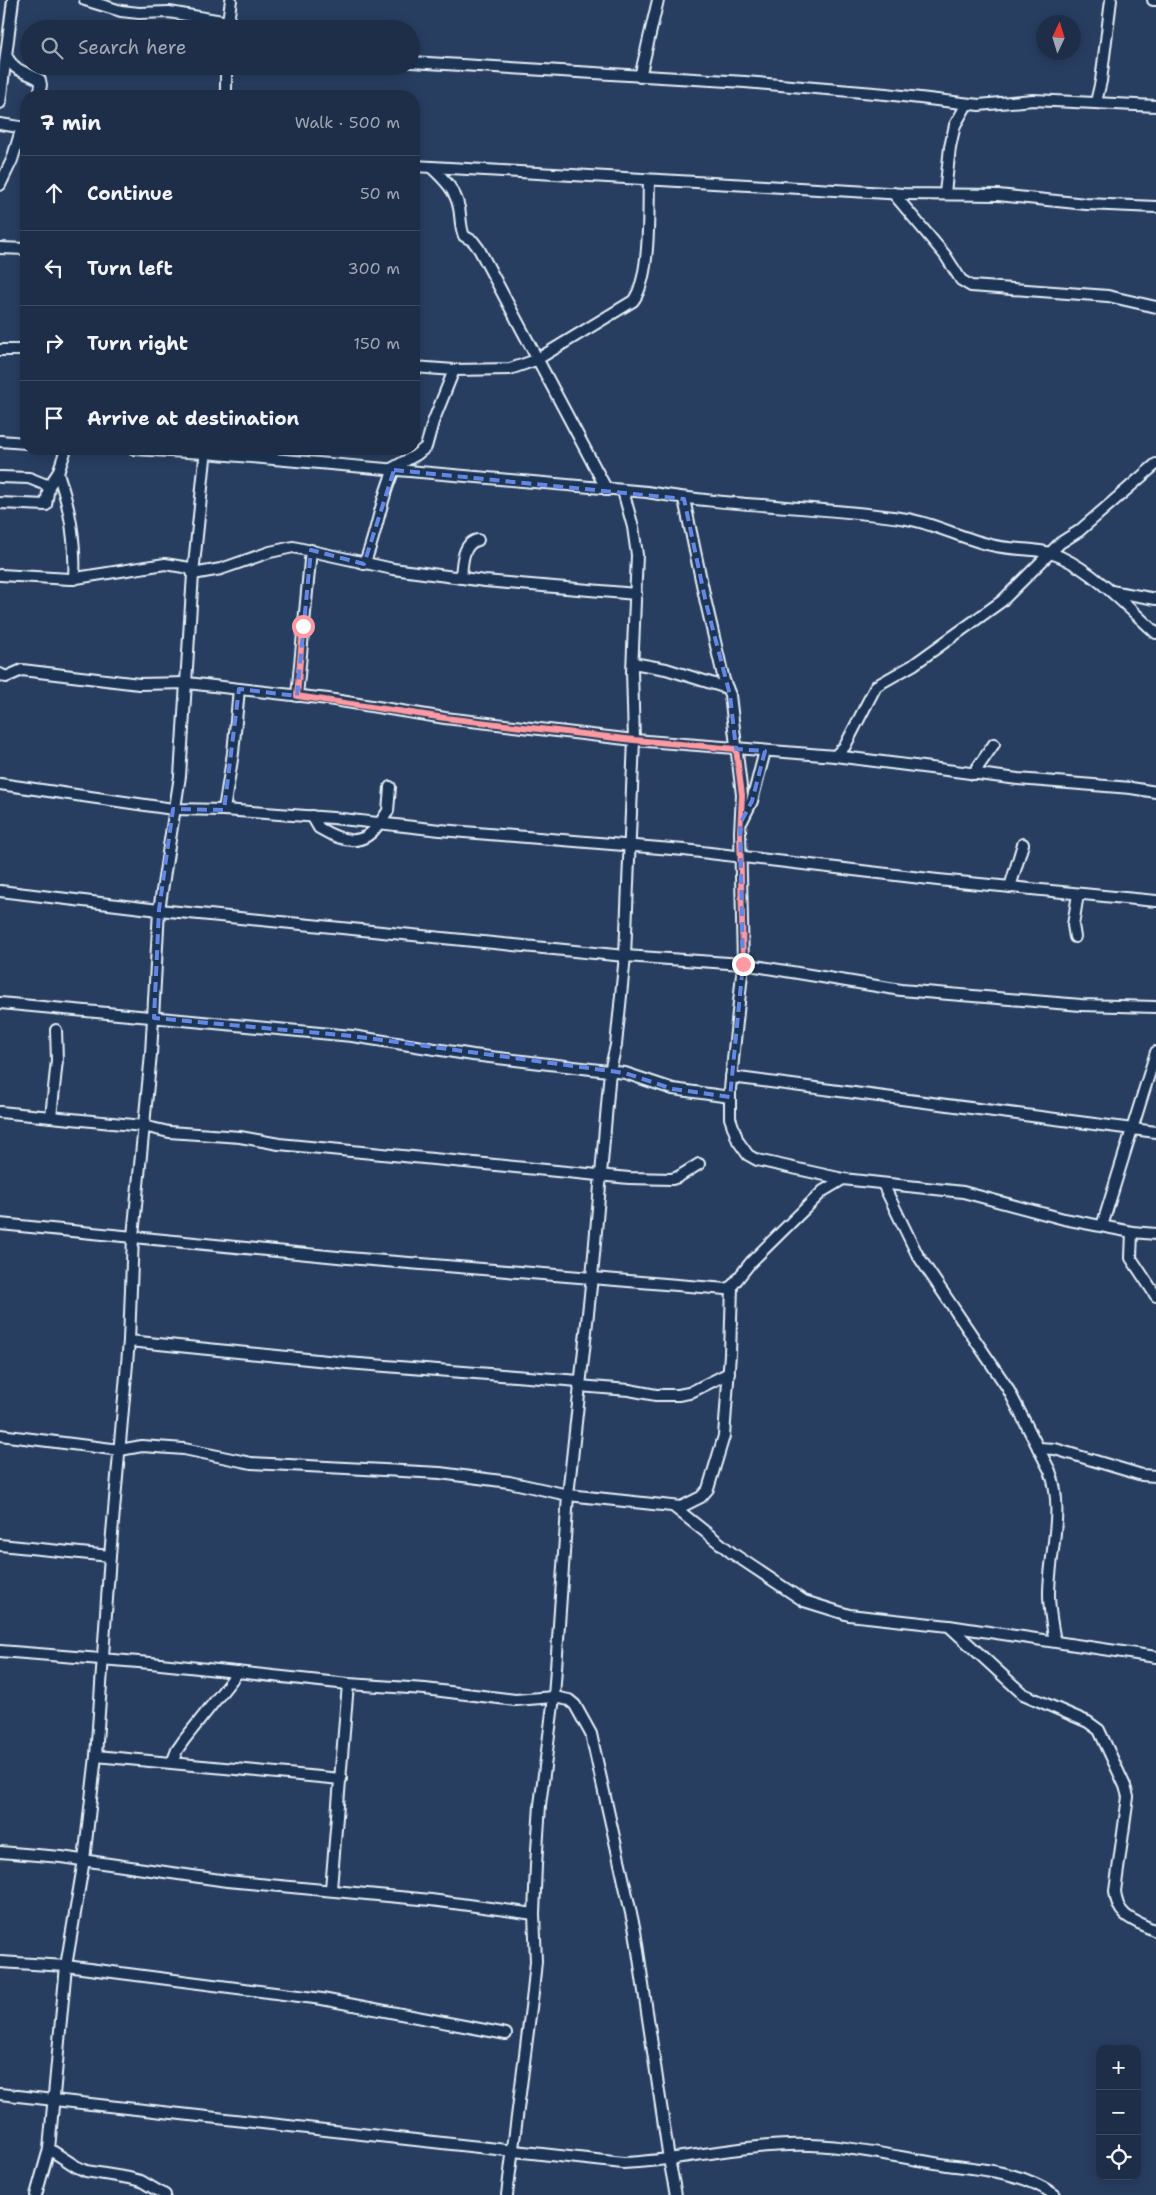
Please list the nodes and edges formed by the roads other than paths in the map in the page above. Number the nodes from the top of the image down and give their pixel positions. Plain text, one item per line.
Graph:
1 (13, 0) edge
2 (85, 0) edge
3 (231, 0) edge
4 (658, 0) edge
5 (1111, 0) edge
6 (205, 20) edge
7 (229, 20) edge
8 (6, 55) junction
9 (420, 63) edge
10 (20, 72) edge
11 (28, 75) edge
12 (226, 75) edge
13 (640, 77) junction
14 (40, 90) edge
15 (226, 90) edge
16 (1096, 102) junction
17 (0, 103) edge
18 (967, 104) junction
19 (1156, 106) edge
20 (0, 124) edge
21 (20, 126) edge
22 (20, 138) edge
23 (420, 167) edge
24 (432, 168) junction
25 (650, 180) junction
26 (0, 185) edge
27 (893, 193) junction
28 (945, 194) junction
29 (1156, 208) edge
30 (0, 248) edge
31 (20, 249) edge
32 (1156, 307) edge
33 (0, 350) edge
34 (20, 350) edge
35 (536, 360) junction
36 (420, 367) edge
37 (454, 370) junction
38 (0, 441) edge
39 (20, 443) edge
40 (420, 452) edge
41 (64, 455) edge
42 (205, 455) edge
43 (244, 455) edge
44 (416, 455) edge
45 (1156, 464) edge
46 (392, 470) junction
47 (58, 473) junction
48 (0, 477) edge
49 (49, 486) junction
50 (607, 490) junction
51 (623, 491) junction
52 (684, 498) junction
53 (0, 503) edge
54 (478, 540) dead end
55 (311, 550) junction
56 (1050, 552) junction
57 (364, 564) junction
58 (194, 574) junction
59 (0, 575) edge
60 (460, 578) junction
61 (74, 579) junction
62 (1110, 591) junction
63 (636, 594) junction
64 (1156, 599) edge
65 (1156, 633) edge
66 (632, 663) junction
67 (0, 674) edge
68 (187, 683) junction
69 (727, 688) junction
70 (239, 689) junction
71 (297, 696) junction
72 (634, 740) junction
73 (994, 744) dead end
74 (736, 749) junction
75 (765, 751) junction
76 (835, 756) junction
77 (973, 774) junction
78 (0, 784) edge
79 (390, 787) dead end
80 (1156, 792) edge
81 (174, 809) junction
82 (224, 810) junction
83 (312, 816) junction
84 (380, 823) junction
85 (740, 824) junction
86 (1023, 844) dead end
87 (628, 846) junction
88 (741, 856) junction
89 (1010, 887) junction
90 (0, 891) edge
91 (1078, 894) junction
92 (1156, 901) edge
93 (159, 910) junction
94 (1075, 937) dead end
95 (625, 956) junction
96 (743, 964) junction
97 (0, 1002) edge
98 (1156, 1007) edge
99 (154, 1018) junction
100 (56, 1030) dead end
101 (1156, 1052) edge
102 (610, 1071) junction
103 (731, 1077) junction
104 (730, 1097) junction
105 (0, 1112) edge
106 (51, 1117) junction
107 (143, 1126) junction
108 (1131, 1128) junction
109 (1156, 1132) edge
110 (699, 1164) dead end
111 (600, 1175) junction
112 (843, 1179) junction
113 (883, 1184) junction
114 (0, 1224) edge
115 (1102, 1226) junction
116 (1132, 1232) junction
117 (1156, 1234) edge
118 (133, 1236) junction
119 (592, 1277) junction
120 (732, 1286) junction
121 (1156, 1296) edge
122 (129, 1341) junction
123 (729, 1373) junction
124 (579, 1384) junction
125 (0, 1435) edge
126 (1038, 1448) junction
127 (120, 1450) junction
128 (1156, 1476) edge
129 (568, 1495) junction
130 (674, 1507) junction
131 (0, 1545) edge
132 (110, 1556) junction
133 (949, 1626) junction
134 (1055, 1641) junction
135 (0, 1651) edge
136 (1156, 1657) edge
137 (102, 1658) junction
138 (238, 1672) junction
139 (348, 1684) junction
140 (554, 1697) junction
141 (96, 1756) junction
142 (172, 1763) junction
143 (342, 1780) junction
144 (0, 1852) edge
145 (84, 1860) junction
146 (331, 1889) junction
147 (534, 1914) junction
148 (1156, 1931) edge
149 (0, 1962) edge
150 (66, 1966) junction
151 (506, 2034) dead end
152 (0, 2094) edge
153 (55, 2100) junction
154 (49, 2149) junction
155 (512, 2152) junction
156 (669, 2159) junction
157 (36, 2195) edge
158 (165, 2195) edge
159 (507, 2195) edge
160 (676, 2195) edge
161 (1055, 2195) edge

1 - 8 street
2 - 6 street
3 - 7 street
4 - 13 street
5 - 16 street
8 - 10 street
8 - 17 street
9 - 13 street
11 - 14 street
12 - 15 street
13 - 18 street
16 - 18 street
16 - 19 street
18 - 28 street
20 - 21 street
22 - 26 street
23 - 24 street
24 - 25 street
24 - 35 street
25 - 27 street
25 - 35 street
27 - 28 street
27 - 32 street
28 - 29 street
30 - 31 street
33 - 34 street
35 - 37 street
35 - 50 street
36 - 37 street
37 - 40 street
38 - 39 street
41 - 47 street
42 - 58 street
43 - 46 street
44 - 46 street
45 - 56 street
46 - 50 street
46 - 57 street
47 - 49 street
47 - 61 street
48 - 49 street
49 - 53 street
50 - 51 street
51 - 52 street
51 - 63 street
52 - 56 street
52 - 69 street
54 - 60 street
55 - 57 street
55 - 58 street
55 - 71 street
56 - 62 street
56 - 76 street
57 - 60 street
58 - 61 street
58 - 68 street
59 - 61 street
60 - 63 street
62 - 64 street
62 - 65 street
63 - 66 street
66 - 69 street
66 - 72 street
67 - 68 street
68 - 70 street
68 - 81 street
69 - 74 street
70 - 71 street
70 - 82 street
71 - 72 street
72 - 74 street
72 - 87 street
73 - 77 street
74 - 75 street
74 - 85 street
75 - 76 street
75 - 85 street
76 - 77 street
77 - 80 street
78 - 81 street
79 - 84 street
81 - 82 street
81 - 93 street
82 - 83 street
83 - 84 street
83 - 84 street
84 - 87 street
85 - 88 street
86 - 89 street
87 - 88 street
87 - 95 street
88 - 89 street
88 - 96 street
89 - 91 street
90 - 93 street
91 - 92 street
91 - 94 street
93 - 95 street
93 - 99 street
95 - 96 street
95 - 102 street
96 - 98 street
96 - 103 street
97 - 99 street
99 - 102 street
99 - 107 street
100 - 106 street
101 - 108 street
102 - 104 street
102 - 111 street
103 - 104 street
103 - 108 street
104 - 112 street
105 - 106 street
106 - 107 street
107 - 111 street
107 - 118 street
108 - 109 street
108 - 115 street
110 - 111 street
111 - 119 street
112 - 113 street
112 - 120 street
113 - 115 street
113 - 126 street
114 - 118 street
115 - 116 street
116 - 117 street
116 - 121 street
118 - 119 street
118 - 122 street
119 - 120 street
119 - 124 street
120 - 123 street
122 - 124 street
122 - 127 street
123 - 124 street
123 - 130 street
124 - 129 street
125 - 127 street
126 - 128 street
126 - 134 street
127 - 129 street
127 - 132 street
129 - 130 street
129 - 140 street
130 - 133 street
131 - 132 street
132 - 137 street
133 - 134 street
133 - 148 street
134 - 136 street
135 - 137 street
137 - 138 street
137 - 141 street
138 - 139 street
138 - 142 street
139 - 140 street
139 - 143 street
140 - 147 street
140 - 156 street
141 - 142 street
141 - 145 street
142 - 143 street
143 - 146 street
144 - 145 street
145 - 146 street
145 - 150 street
146 - 147 street
147 - 155 street
149 - 150 street
150 - 151 street
150 - 153 street
152 - 153 street
153 - 154 street
153 - 155 street
154 - 157 street
154 - 158 street
155 - 156 street
155 - 159 street
156 - 160 street
156 - 161 street

